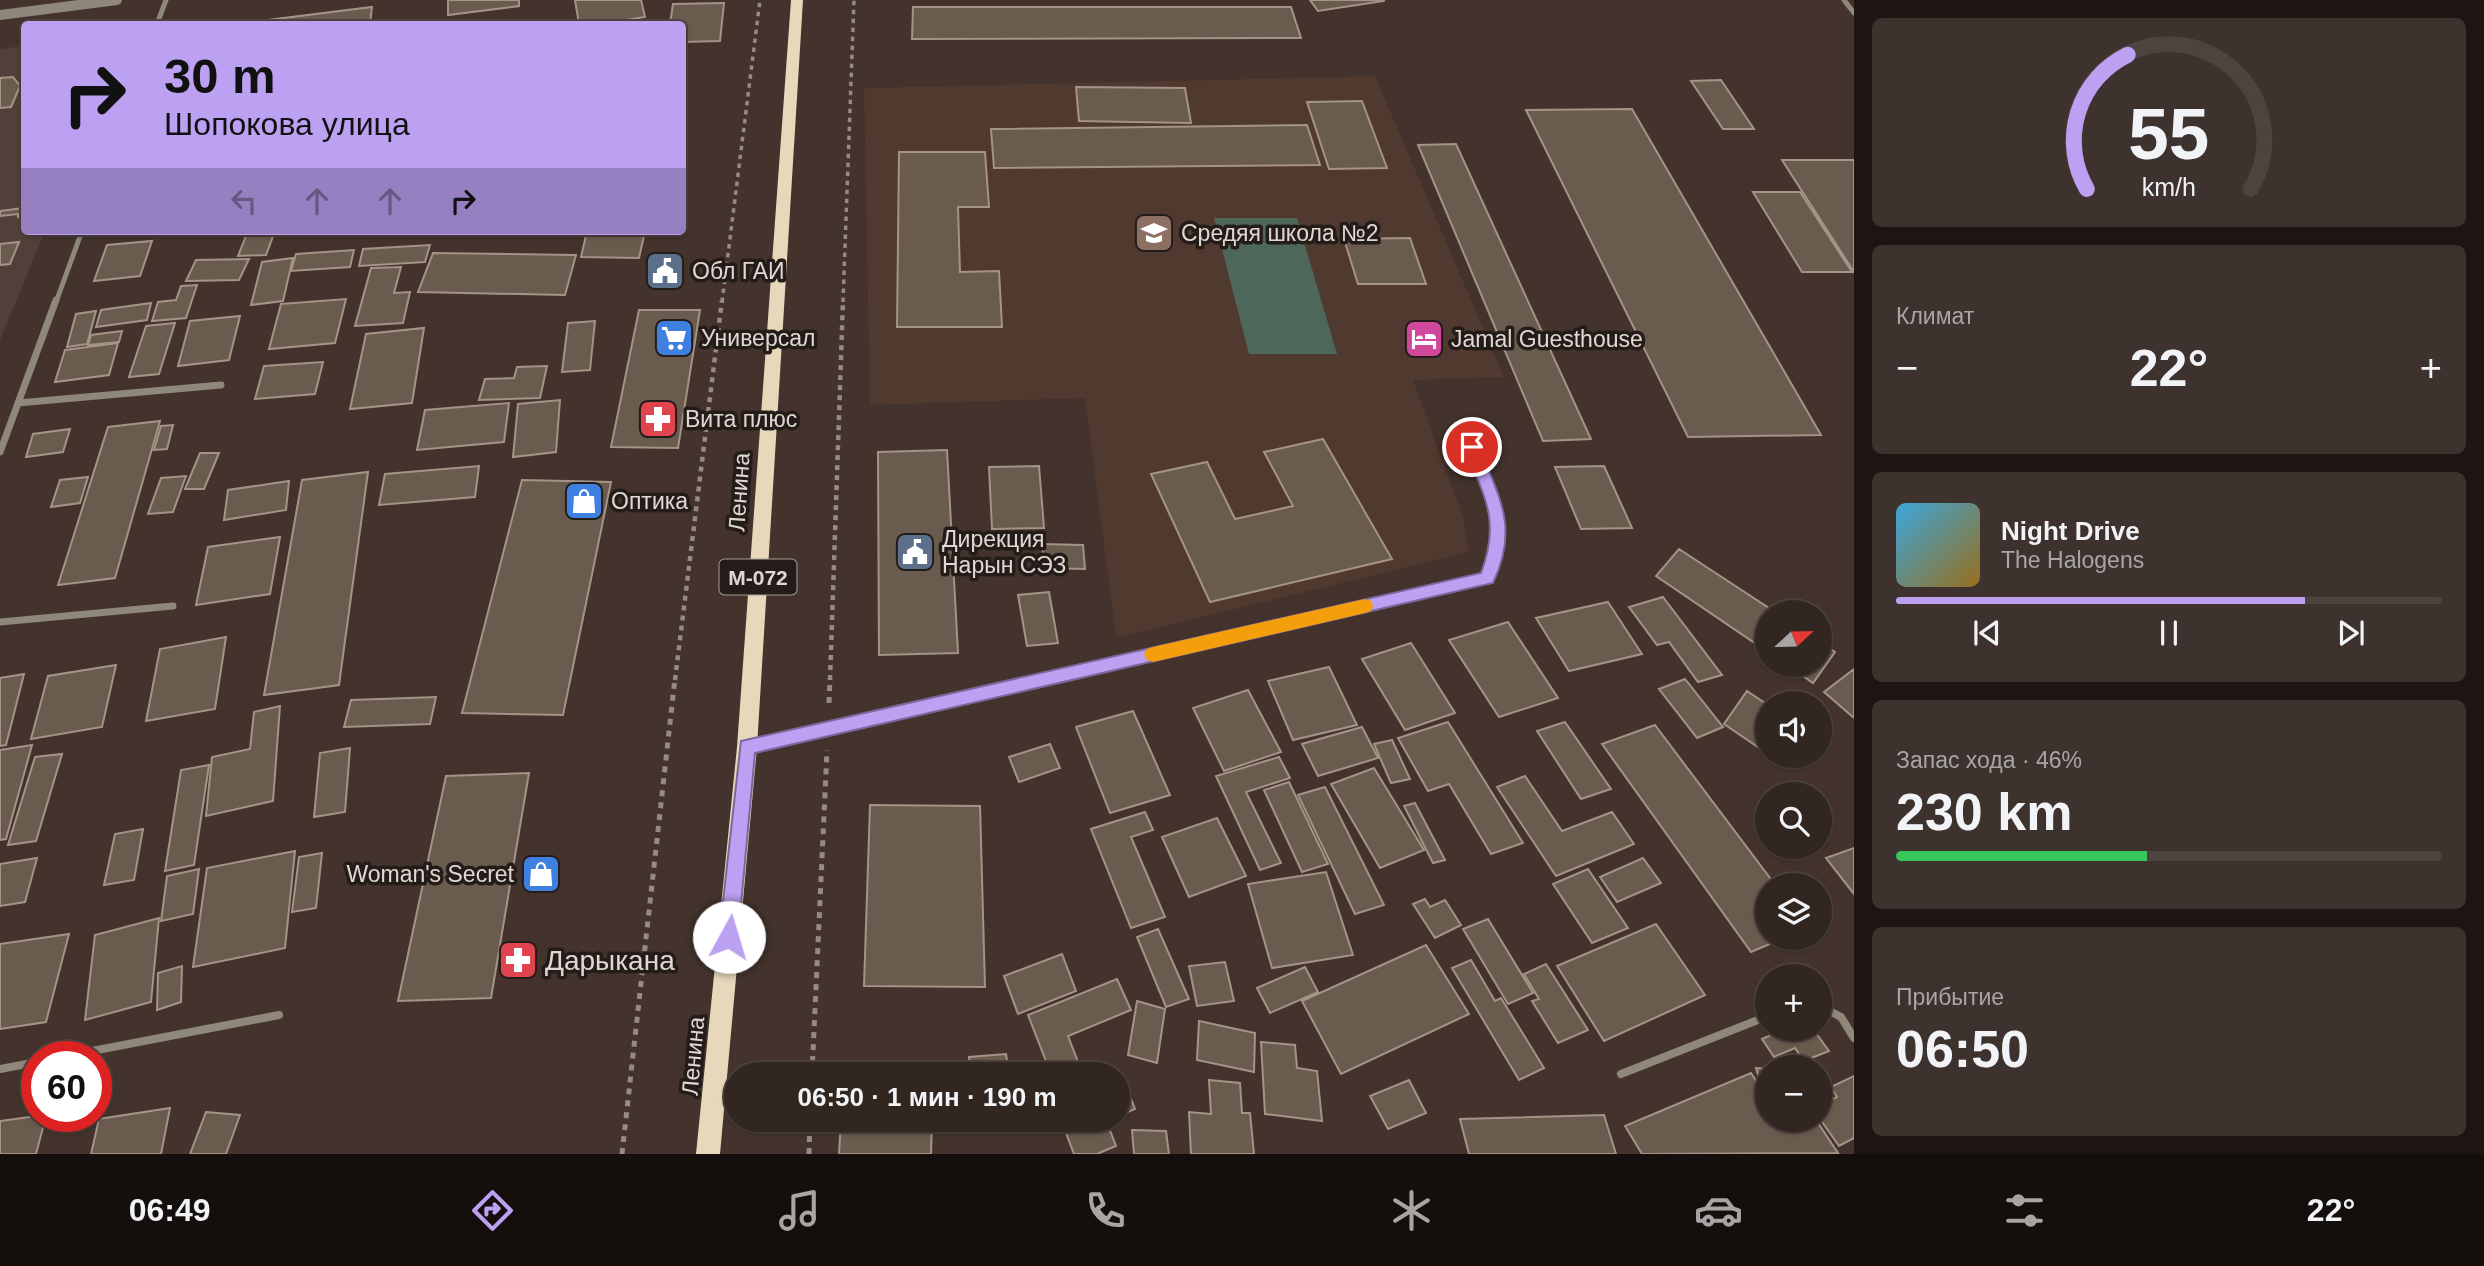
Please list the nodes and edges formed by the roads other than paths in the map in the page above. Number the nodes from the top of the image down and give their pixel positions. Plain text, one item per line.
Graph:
1 (117, 0) edge
2 (166, 0) edge
3 (797, 0) edge
4 (1844, 0) edge
5 (1854, 13) edge
6 (0, 15) edge
7 (158, 21) edge
8 (81, 235) edge
9 (222, 385) dead end
10 (18, 403) junction
11 (1472, 447) dead end
12 (0, 452) edge
13 (173, 606) dead end
14 (0, 622) edge
15 (747, 747) junction
16 (1832, 1012) edge
17 (279, 1015) dead end
18 (1755, 1021) edge
19 (1854, 1038) edge
20 (112, 1047) edge
21 (21, 1065) edge
22 (0, 1069) edge
23 (1621, 1074) dead end
24 (708, 1154) edge

1 - 6 street
2 - 7 street
3 - 15 main road, Ленина / М-072
4 - 5 street
8 - 10 street
9 - 10 street
10 - 12 street
11 - 15 street
13 - 14 street
15 - 24 main road, Ленина / М-072
16 - 19 street
17 - 20 street
18 - 23 street
21 - 22 street

